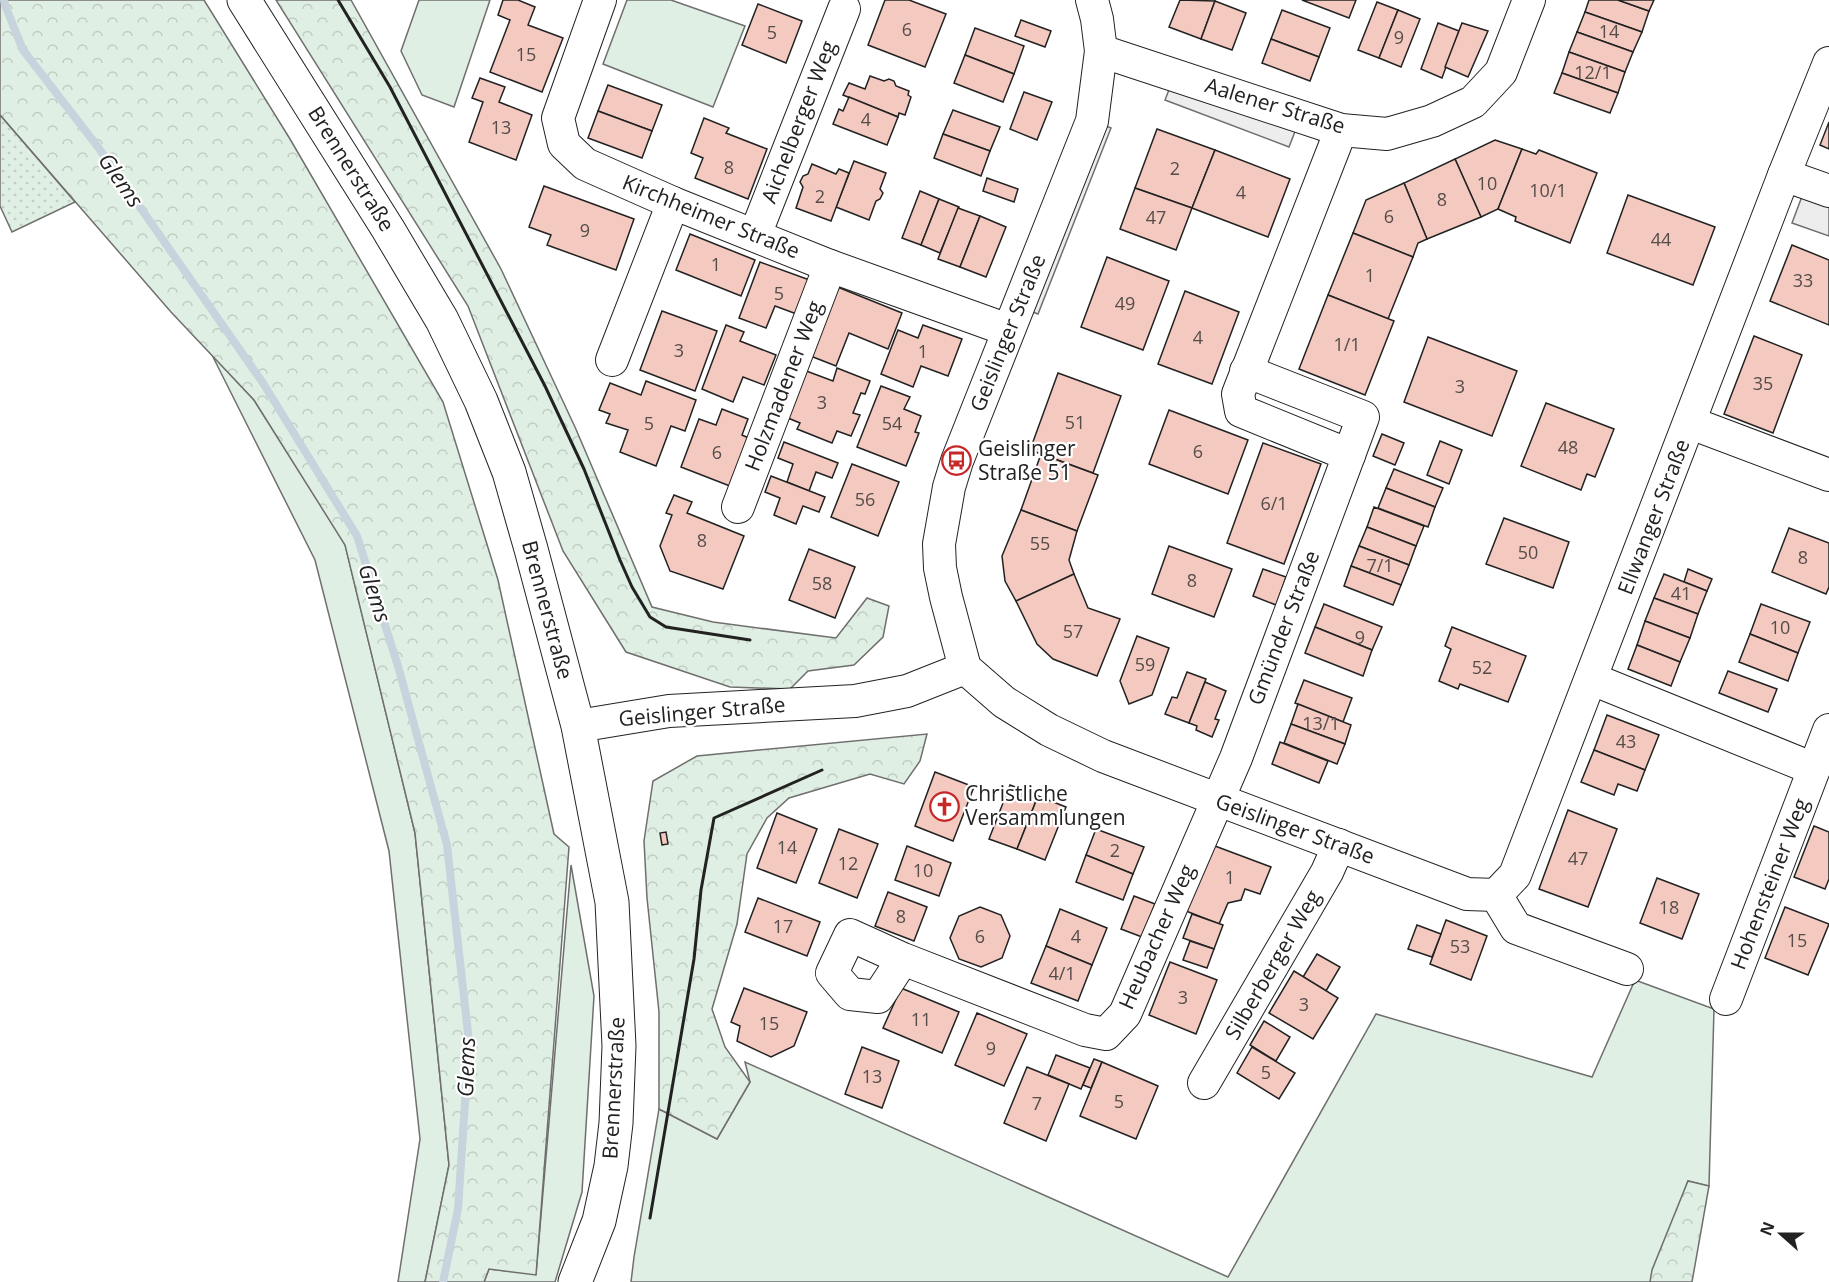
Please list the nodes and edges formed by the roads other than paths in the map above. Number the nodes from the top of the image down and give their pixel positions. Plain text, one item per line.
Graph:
1 (244, 0) edge
2 (600, 0) edge
3 (1092, 0) edge
4 (1529, 0) edge
5 (844, 9) dead end
6 (1101, 51) junction
7 (1829, 63) edge
8 (1341, 130) junction
9 (1784, 175) junction
10 (1829, 191) edge
11 (673, 203) junction
12 (755, 234) junction
13 (830, 266) junction
14 (1008, 330) junction
15 (612, 360) dead end
16 (1690, 423) junction
17 (1829, 475) edge
18 (738, 507) dead end
19 (965, 668) junction
20 (1592, 678) junction
21 (578, 726) junction
22 (1829, 730) edge
23 (1814, 769) junction
24 (1216, 800) junction
25 (1340, 845) junction
26 (1496, 895) junction
27 (903, 959) dead end
28 (1627, 969) dead end
29 (1726, 999) dead end
30 (1204, 1083) dead end
31 (575, 1282) edge

1 - 21 main road, Brennerstraße
2 - 11 street, Kirchheimer Straße
3 - 6 street, Geislinger Straße
4 - 8 street, Aalener Straße
5 - 12 street, Aichelberger Weg
6 - 8 street, Aalener Straße
6 - 14 street, Geislinger Straße
7 - 9 street, Ellwanger Straße
8 - 24 street, Gmünder Straße
9 - 10 street
9 - 16 street, Ellwanger Straße
11 - 12 street, Kirchheimer Straße
11 - 15 street
12 - 13 street, Kirchheimer Straße
13 - 14 street, Kirchheimer Straße
13 - 18 street, Holzmadener Weg
14 - 19 street, Geislinger Straße
16 - 17 street
16 - 20 street, Ellwanger Straße
19 - 21 street, Geislinger Straße
19 - 24 street, Geislinger Straße
20 - 23 street
20 - 26 street, Ellwanger Straße
21 - 31 main road, Brennerstraße
22 - 23 street, Hohensteiner Weg
23 - 29 street, Hohensteiner Weg
24 - 25 street, Geislinger Straße
24 - 27 street, Heubacher Weg
25 - 26 street, Geislinger Straße
25 - 30 street, Silberberger Weg
26 - 28 street

